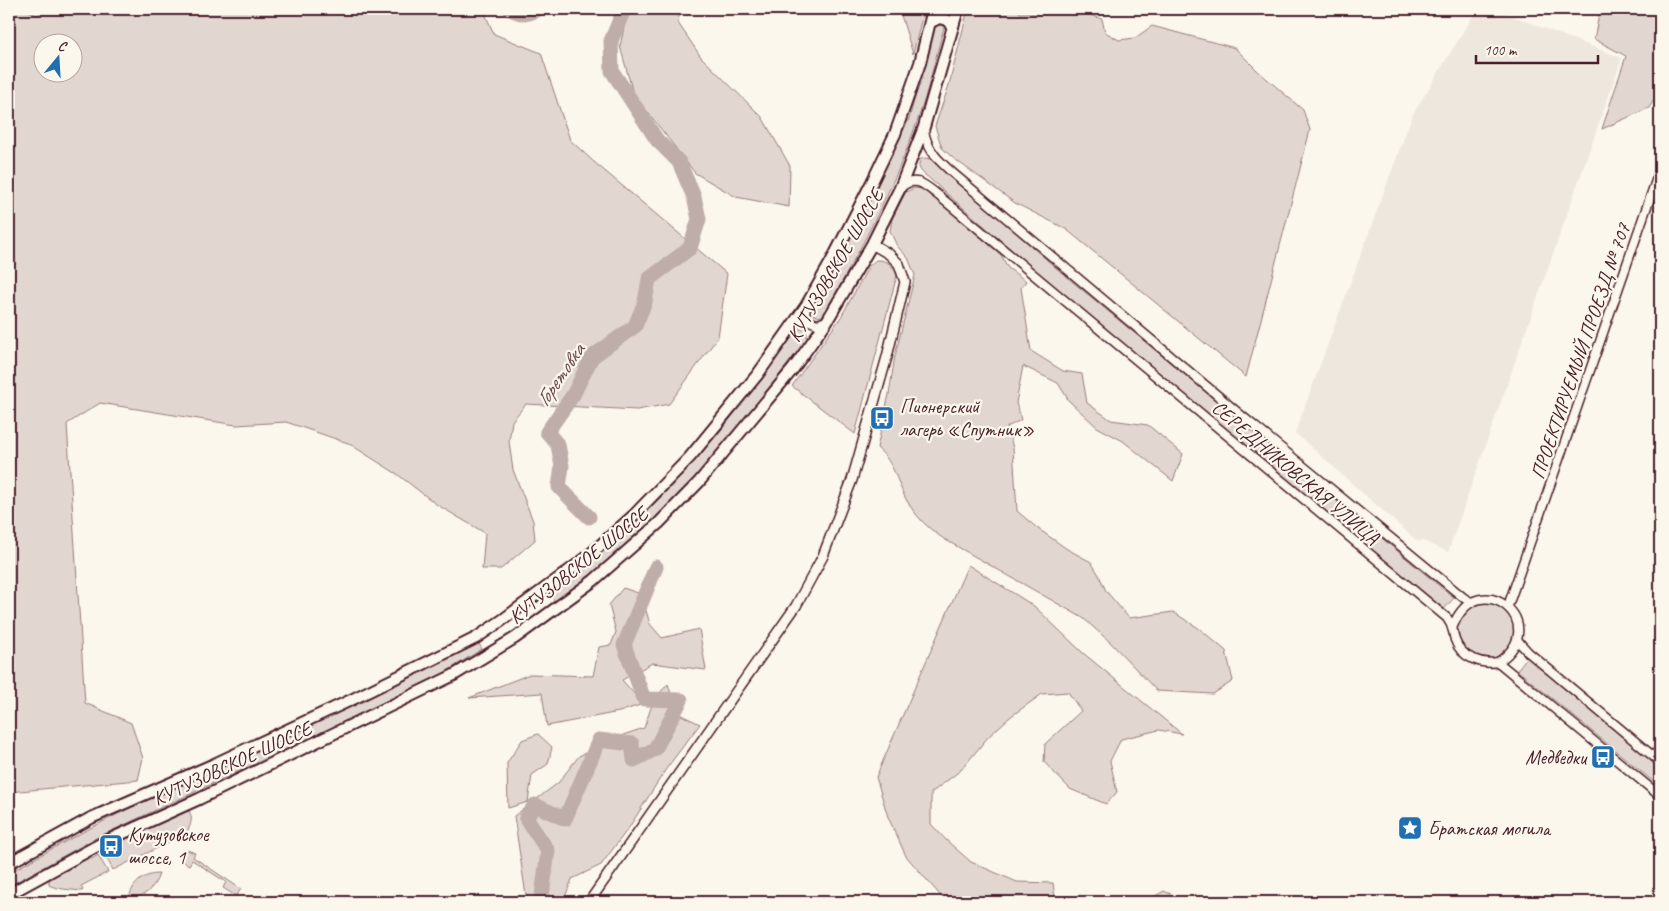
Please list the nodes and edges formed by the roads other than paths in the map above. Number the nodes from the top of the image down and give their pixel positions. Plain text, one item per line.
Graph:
1 (933, 9) edge
2 (958, 9) edge
3 (931, 22) junction
4 (953, 27) junction
5 (924, 127) junction
6 (1660, 169) edge
7 (900, 188) junction
8 (872, 244) junction
9 (806, 306) junction
10 (827, 321) junction
11 (1471, 602) junction
12 (1508, 606) junction
13 (1453, 626) junction
14 (1518, 641) junction
15 (1498, 662) junction
16 (1660, 762) edge
17 (1660, 796) edge
18 (9, 863) edge
19 (9, 894) edge
20 (589, 902) edge

1 - 3 main road, КУТУЗОВСКОЕ ШОССЕ
2 - 4 main road, КУТУЗОВСКОЕ ШОССЕ
3 - 4 main road
3 - 9 main road, КУТУЗОВСКОЕ ШОССЕ
4 - 5 main road, КУТУЗОВСКОЕ ШОССЕ
5 - 7 main road, КУТУЗОВСКОЕ ШОССЕ
5 - 11 street, СЕРЕДНИКОВСКАЯ УЛИЦА
6 - 12 street, ПРОЕКТИРУЕМЫЙ ПРОЕЗД № 707
7 - 8 main road, КУТУЗОВСКОЕ ШОССЕ
7 - 13 street, СЕРЕДНИКОВСКАЯ УЛИЦА
8 - 10 main road, КУТУЗОВСКОЕ ШОССЕ
8 - 20 main road
9 - 10 street
9 - 18 main road, КУТУЗОВСКОЕ ШОССЕ
10 - 19 main road, КУТУЗОВСКОЕ ШОССЕ
11 - 12 street
11 - 13 street
12 - 14 street
13 - 15 street, СЕРЕДНИКОВСКАЯ УЛИЦА
14 - 15 street
14 - 16 street
15 - 17 street

